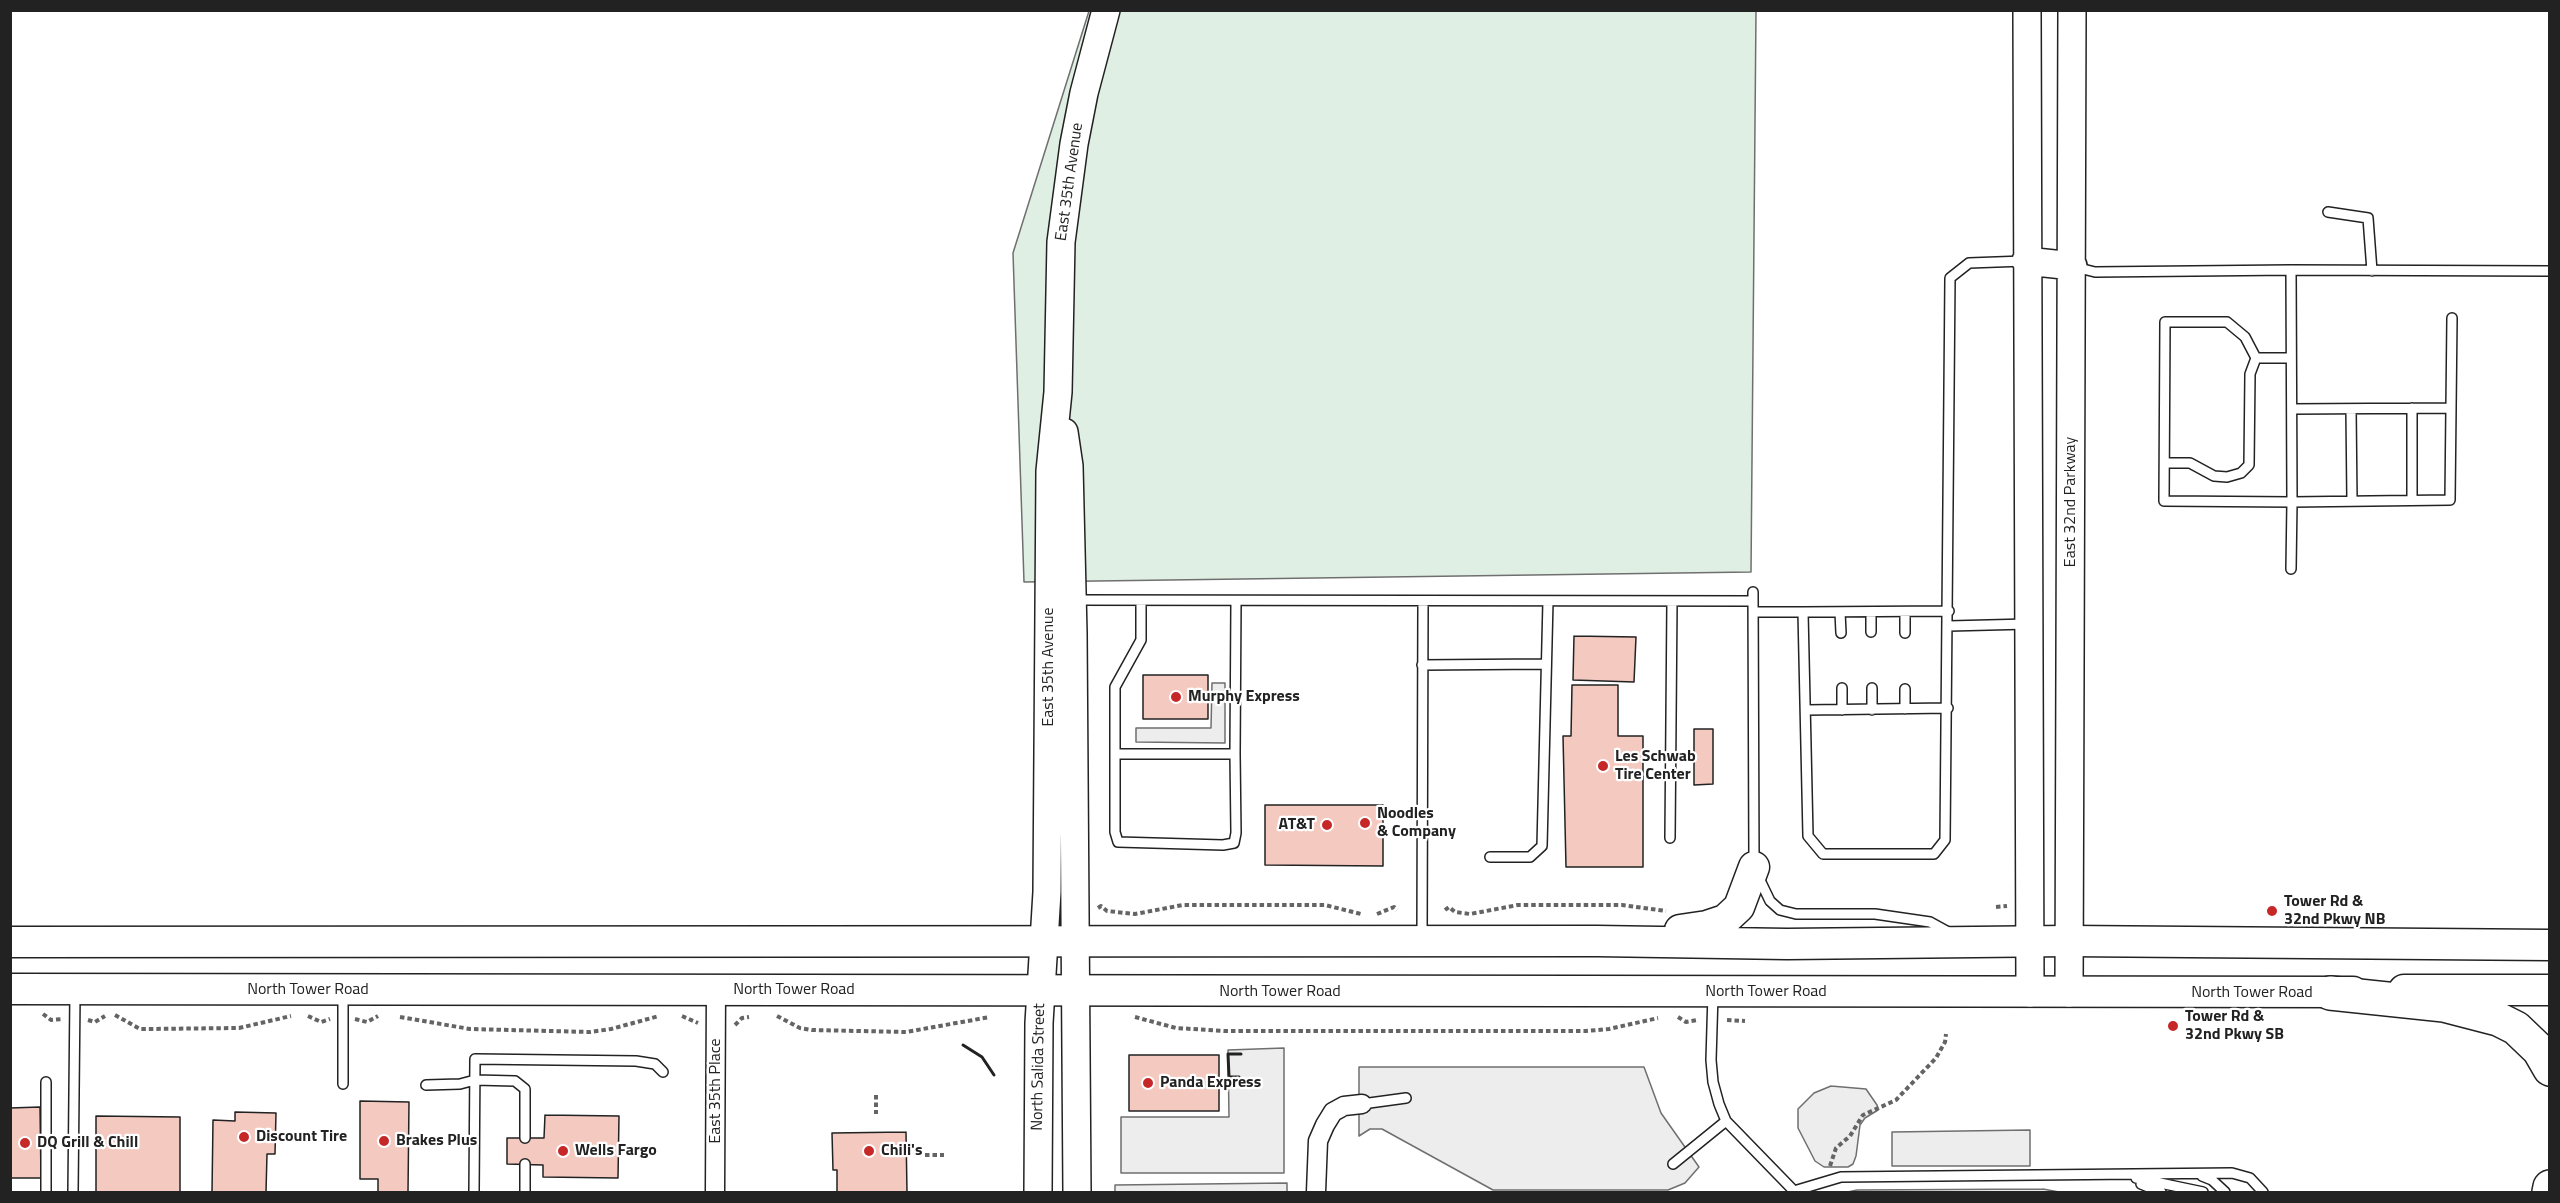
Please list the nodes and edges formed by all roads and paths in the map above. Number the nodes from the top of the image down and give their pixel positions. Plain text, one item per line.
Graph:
1 (1106, 10) edge
2 (2026, 10) edge
3 (2072, 10) edge
4 (2328, 212) dead end
5 (2026, 261) junction
6 (2073, 266) junction
7 (2291, 270) junction
8 (2372, 271) junction
9 (2550, 271) edge
10 (2452, 318) dead end
11 (2256, 358) junction
12 (2290, 358) junction
13 (2412, 408) junction
14 (2451, 408) junction
15 (2292, 409) junction
16 (2351, 409) junction
17 (2165, 463) junction
18 (2412, 500) junction
19 (2352, 501) junction
20 (2292, 502) junction
21 (2291, 569) dead end
22 (1061, 600) junction
23 (1141, 601) junction
24 (1236, 601) junction
25 (1548, 601) junction
26 (1672, 601) junction
27 (1423, 602) junction
28 (1754, 612) junction
29 (1803, 612) junction
30 (1840, 612) junction
31 (1871, 612) junction
32 (1905, 612) junction
33 (1949, 612) junction
34 (2029, 624) junction
35 (1949, 626) junction
36 (1871, 632) dead end
37 (1841, 633) dead end
38 (1905, 633) dead end
39 (1545, 664) junction
40 (1422, 665) junction
41 (1842, 688) dead end
42 (1872, 688) dead end
43 (1905, 689) dead end
44 (1948, 708) junction
45 (1905, 709) junction
46 (1807, 710) junction
47 (1842, 710) junction
48 (1872, 710) junction
49 (1115, 754) junction
50 (1234, 754) junction
51 (1670, 838) dead end
52 (1490, 857) dead end
53 (1754, 867) junction
54 (1098, 908) dead end
55 (1397, 910) dead end
56 (1445, 910) dead end
57 (1669, 912) dead end
58 (1366, 915) dead end
59 (1372, 915) dead end
60 (1075, 941) junction
61 (1597, 941) junction
62 (2068, 941) junction
63 (10, 942) edge
64 (1042, 942) junction
65 (2028, 942) junction
66 (1422, 943) junction
67 (1967, 943) junction
68 (2550, 945) edge
69 (10, 989) edge
70 (75, 989) junction
71 (342, 990) junction
72 (716, 990) junction
73 (2550, 990) edge
74 (1040, 991) junction
75 (1075, 992) junction
76 (1713, 992) junction
77 (2030, 993) junction
78 (2069, 993) junction
79 (2330, 993) junction
80 (295, 1015) dead end
81 (302, 1015) dead end
82 (381, 1016) dead end
83 (397, 1016) dead end
84 (661, 1016) dead end
85 (672, 1016) dead end
86 (770, 1016) dead end
87 (1000, 1016) dead end
88 (752, 1017) dead end
89 (1127, 1017) dead end
90 (1660, 1017) dead end
91 (1670, 1017) dead end
92 (324, 1019) dead end
93 (363, 1019) dead end
94 (92, 1020) dead end
95 (1688, 1020) dead end
96 (699, 1022) dead end
97 (732, 1023) dead end
98 (1946, 1034) dead end
99 (2550, 1069) edge
100 (663, 1072) dead end
101 (476, 1080) junction
102 (46, 1082) dead end
103 (342, 1084) dead end
104 (426, 1085) dead end
105 (876, 1095) dead end
106 (1406, 1098) dead end
107 (1362, 1104) joint
108 (876, 1114) dead end
109 (1726, 1121) junction
110 (525, 1138) dead end
111 (925, 1155) dead end
112 (944, 1155) dead end
113 (525, 1164) dead end
114 (1673, 1164) dead end
115 (1829, 1167) dead end
116 (2119, 1174) junction
117 (2197, 1174) junction
118 (2550, 1187) edge
119 (46, 1192) edge
120 (73, 1192) edge
121 (474, 1192) edge
122 (525, 1192) edge
123 (716, 1192) edge
124 (1038, 1192) edge
125 (1077, 1192) edge
126 (1316, 1192) edge
127 (1795, 1192) edge
128 (2161, 1192) edge
129 (2203, 1192) edge
130 (2225, 1192) edge
131 (2263, 1192) edge
132 (2549, 1192) edge

1 - 22 main road, East 35th Avenue
2 - 5 main road
3 - 6 main road, East 32nd Parkway
4 - 8 lane
5 - 6 main road
5 - 33 lane
5 - 34 main road
6 - 7 lane
6 - 62 main road, East 32nd Parkway
7 - 8 lane
7 - 12 lane
8 - 9 lane
10 - 14 lane
11 - 12 lane
11 - 17 lane
11 - 17 lane
12 - 15 lane
13 - 14 lane
13 - 16 lane
13 - 18 lane
14 - 18 lane
15 - 16 lane
15 - 20 lane
16 - 19 lane
17 - 20 lane
18 - 19 lane
19 - 20 lane
20 - 21 lane
22 - 23 lane
22 - 60 main road, East 35th Avenue
22 - 64 main road, East 35th Avenue
23 - 24 lane
23 - 49 lane
24 - 27 lane
24 - 50 lane
25 - 26 lane
25 - 27 lane
25 - 39 lane
26 - 28 lane
26 - 51 lane
27 - 40 lane
28 - 29 lane
28 - 53 lane
29 - 30 lane
29 - 46 lane
30 - 31 lane
30 - 37 lane
31 - 32 lane
31 - 36 lane
32 - 33 lane
32 - 38 lane
33 - 35 lane
34 - 35 lane
34 - 65 main road
35 - 44 lane
39 - 40 lane
39 - 52 lane
40 - 66 lane
41 - 47 lane
42 - 48 lane
43 - 45 lane
44 - 45 lane
44 - 46 lane
45 - 48 lane
46 - 47 lane
47 - 48 lane
49 - 50 lane
49 - 50 lane
53 - 61 main road
53 - 67 lane
54 - 58 path
55 - 59 path
56 - 57 path
60 - 64 main road
60 - 66 main road
60 - 75 main road, East 35th Avenue
61 - 66 main road
61 - 67 main road
62 - 65 main road
62 - 68 main road
62 - 78 main road, East 32nd Parkway
63 - 64 main road
64 - 74 main road, North Salida Street
65 - 67 main road
65 - 77 main road
69 - 70 main road, North Tower Road
70 - 71 main road, North Tower Road
70 - 120 lane
71 - 72 main road, North Tower Road
71 - 103 lane
72 - 74 main road, North Tower Road
72 - 123 street, East 35th Place
73 - 79 main road, North Tower Road
74 - 75 main road, North Tower Road
74 - 124 main road, North Salida Street
75 - 76 main road, North Tower Road
75 - 125 main road
76 - 77 main road, North Tower Road
76 - 109 lane
77 - 78 main road, North Tower Road
78 - 79 main road, North Tower Road
79 - 99 highway
80 - 94 path
81 - 92 path
82 - 93 path
83 - 84 path
85 - 96 path
86 - 87 path
88 - 97 path
89 - 90 path
91 - 95 path
98 - 115 path
100 - 101 lane
101 - 104 lane
101 - 110 lane
101 - 121 lane
102 - 119 lane
105 - 108 path
106 - 107 lane
107 - 126 street
109 - 114 lane
109 - 127 lane
111 - 112 path
113 - 122 lane
116 - 117 lane
116 - 127 lane
116 - 128 lane
116 - 129 lane
117 - 130 lane
117 - 131 lane
118 - 132 highway

